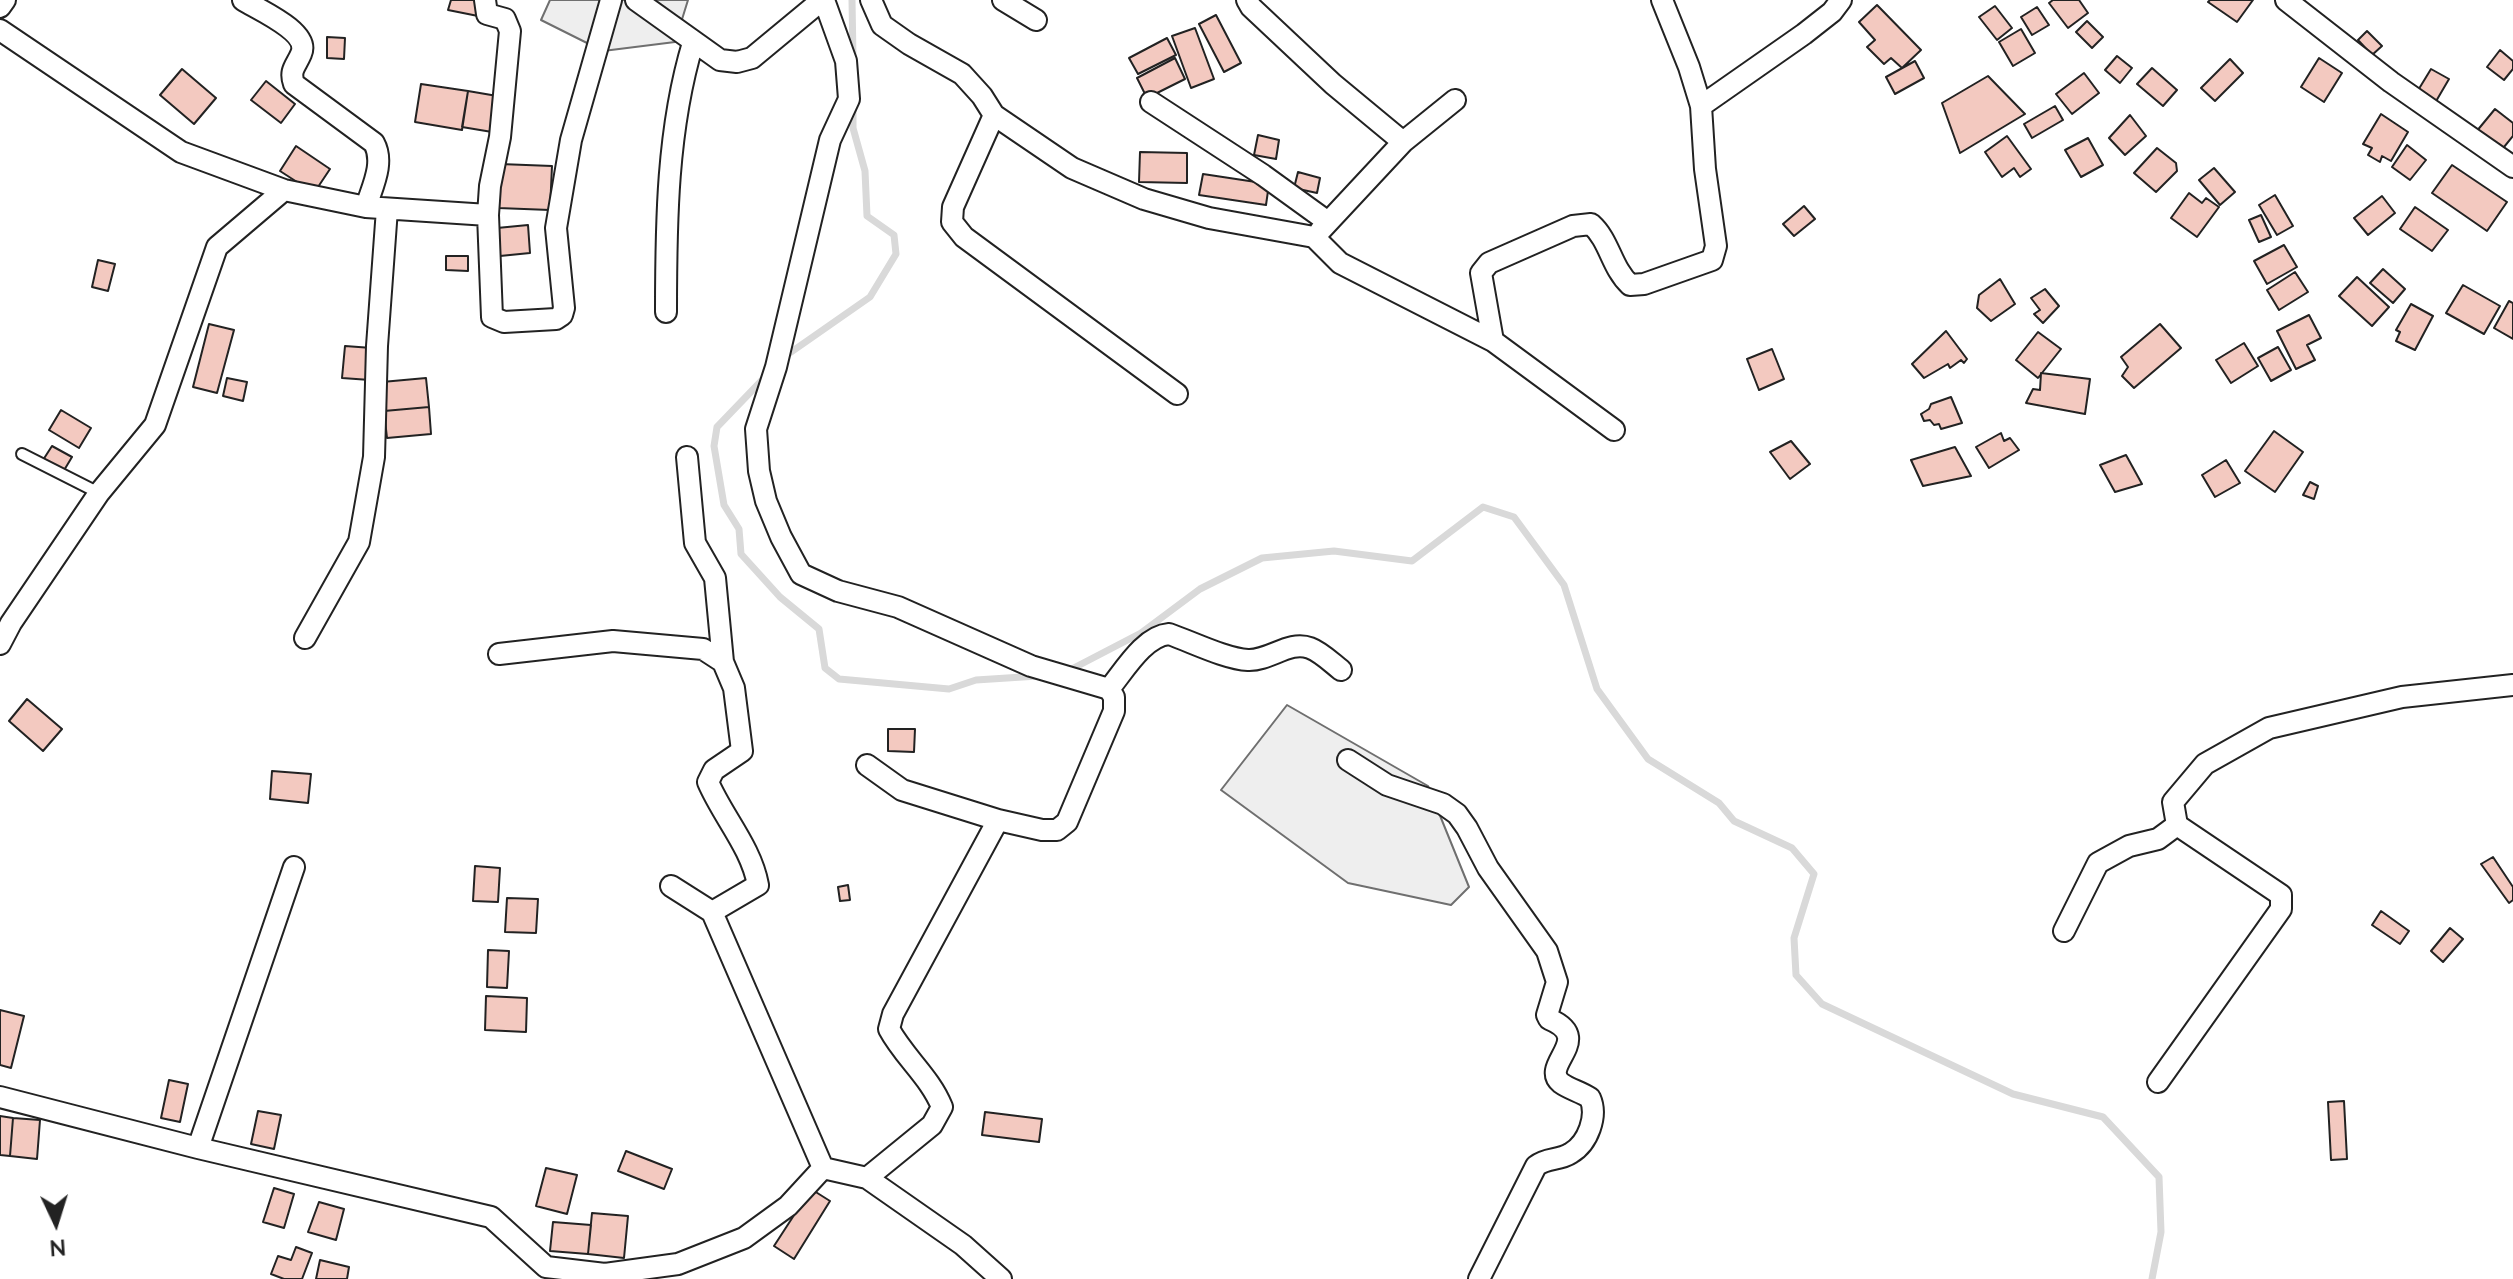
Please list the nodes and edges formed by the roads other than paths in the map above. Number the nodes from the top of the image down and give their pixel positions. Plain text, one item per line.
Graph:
1 (5, 0) edge
2 (243, 0) edge
3 (485, 0) edge
4 (611, 0) edge
5 (636, 0) edge
6 (823, 0) edge
7 (871, 0) edge
8 (1003, 0) edge
9 (1247, 0) edge
10 (1662, 0) edge
11 (1841, 0) edge
12 (2286, 0) edge
13 (0, 7) edge
14 (1036, 20) dead end
15 (0, 30) edge
16 (693, 43) junction
17 (1455, 100) dead end
18 (1151, 102) dead end
19 (1701, 106) junction
20 (994, 115) junction
21 (1403, 142) junction
22 (2513, 167) edge
23 (284, 190) junction
24 (377, 208) junction
25 (488, 215) junction
26 (1321, 229) junction
27 (666, 312) dead end
28 (1493, 341) junction
29 (1177, 394) dead end
30 (1614, 430) dead end
31 (22, 454) dead end
32 (687, 457) dead end
33 (99, 493) junction
34 (305, 638) dead end
35 (0, 644) edge
36 (499, 654) dead end
37 (723, 662) junction
38 (1341, 670) dead end
39 (2513, 685) edge
40 (1109, 689) junction
41 (1348, 760) dead end
42 (867, 765) dead end
43 (998, 820) junction
44 (2177, 825) junction
45 (294, 867) dead end
46 (671, 886) dead end
47 (712, 912) junction
48 (2064, 931) dead end
49 (2158, 1082) dead end
50 (0, 1097) edge
51 (198, 1148) junction
52 (823, 1168) junction
53 (867, 1178) junction
54 (1001, 1279) edge
55 (1479, 1279) edge

1 - 13 street
2 - 24 street
3 - 25 street
4 - 25 street
5 - 16 street
6 - 16 street
6 - 40 street
7 - 20 street
8 - 14 street
9 - 21 street
10 - 19 street
11 - 19 street
12 - 22 street
15 - 23 street
16 - 27 street
17 - 21 street
18 - 26 street
19 - 28 street
20 - 26 street
20 - 29 street
21 - 26 street
23 - 24 street
23 - 33 street
24 - 25 street
24 - 34 street
26 - 28 street
28 - 30 street
31 - 33 lane
32 - 37 street
33 - 35 street
36 - 37 street
37 - 47 street
38 - 40 street
39 - 44 street
40 - 43 street
41 - 55 street
42 - 43 street
43 - 53 street
44 - 48 street
44 - 49 street
45 - 51 street
46 - 47 street
47 - 52 street
50 - 51 street
51 - 52 street
52 - 53 street
53 - 54 street

